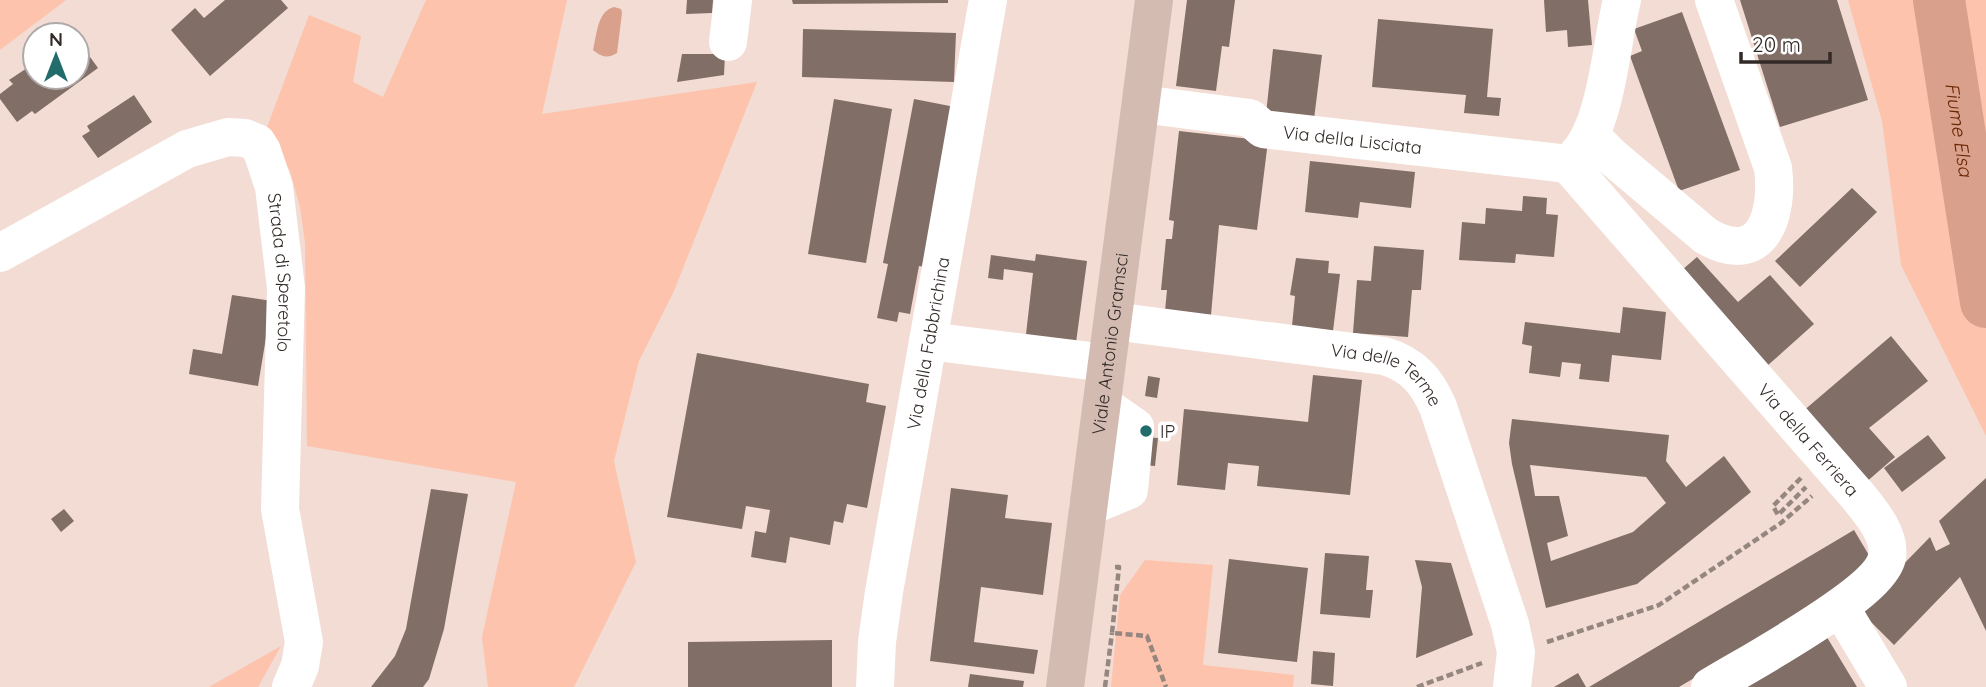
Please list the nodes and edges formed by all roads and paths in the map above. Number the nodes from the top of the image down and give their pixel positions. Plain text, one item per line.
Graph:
1 (733, 0) edge
2 (988, 0) edge
3 (1154, 0) edge
4 (1622, 0) edge
5 (1714, 0) edge
6 (728, 43) dead end
7 (1141, 104) junction
8 (1580, 150) junction
9 (0, 253) edge
10 (1112, 321) junction
11 (928, 341) junction
12 (1107, 363) junction
13 (1816, 478) junction
14 (1081, 563) junction
15 (1840, 607) junction
16 (1112, 633) junction
17 (1514, 670) edge
18 (291, 687) edge
19 (875, 687) edge
20 (1065, 687) edge
21 (1105, 687) edge
22 (1166, 687) edge
23 (1417, 687) edge
24 (1710, 687) edge
25 (1888, 687) edge

1 - 6 street
2 - 11 street, Via della Fabbrichina
3 - 7 main road, Viale Antonio Gramsci
4 - 8 street
5 - 8 street
7 - 8 street, Via della Lisciata
7 - 10 main road, Viale Antonio Gramsci
8 - 13 street, Via della Ferriera
9 - 18 street, Strada di Speretolo
10 - 12 main road, Viale Antonio Gramsci
10 - 17 street, Via delle Terme
11 - 12 street
11 - 19 street, Via della Fabbrichina
12 - 14 main road, Viale Antonio Gramsci
13 - 13 path
13 - 15 street, Via della Ferriera
13 - 17 path
14 - 16 path
14 - 20 main road, Viale Antonio Gramsci
15 - 24 street, Via della Ferriera
15 - 25 street
16 - 21 path
16 - 22 path
17 - 23 path

